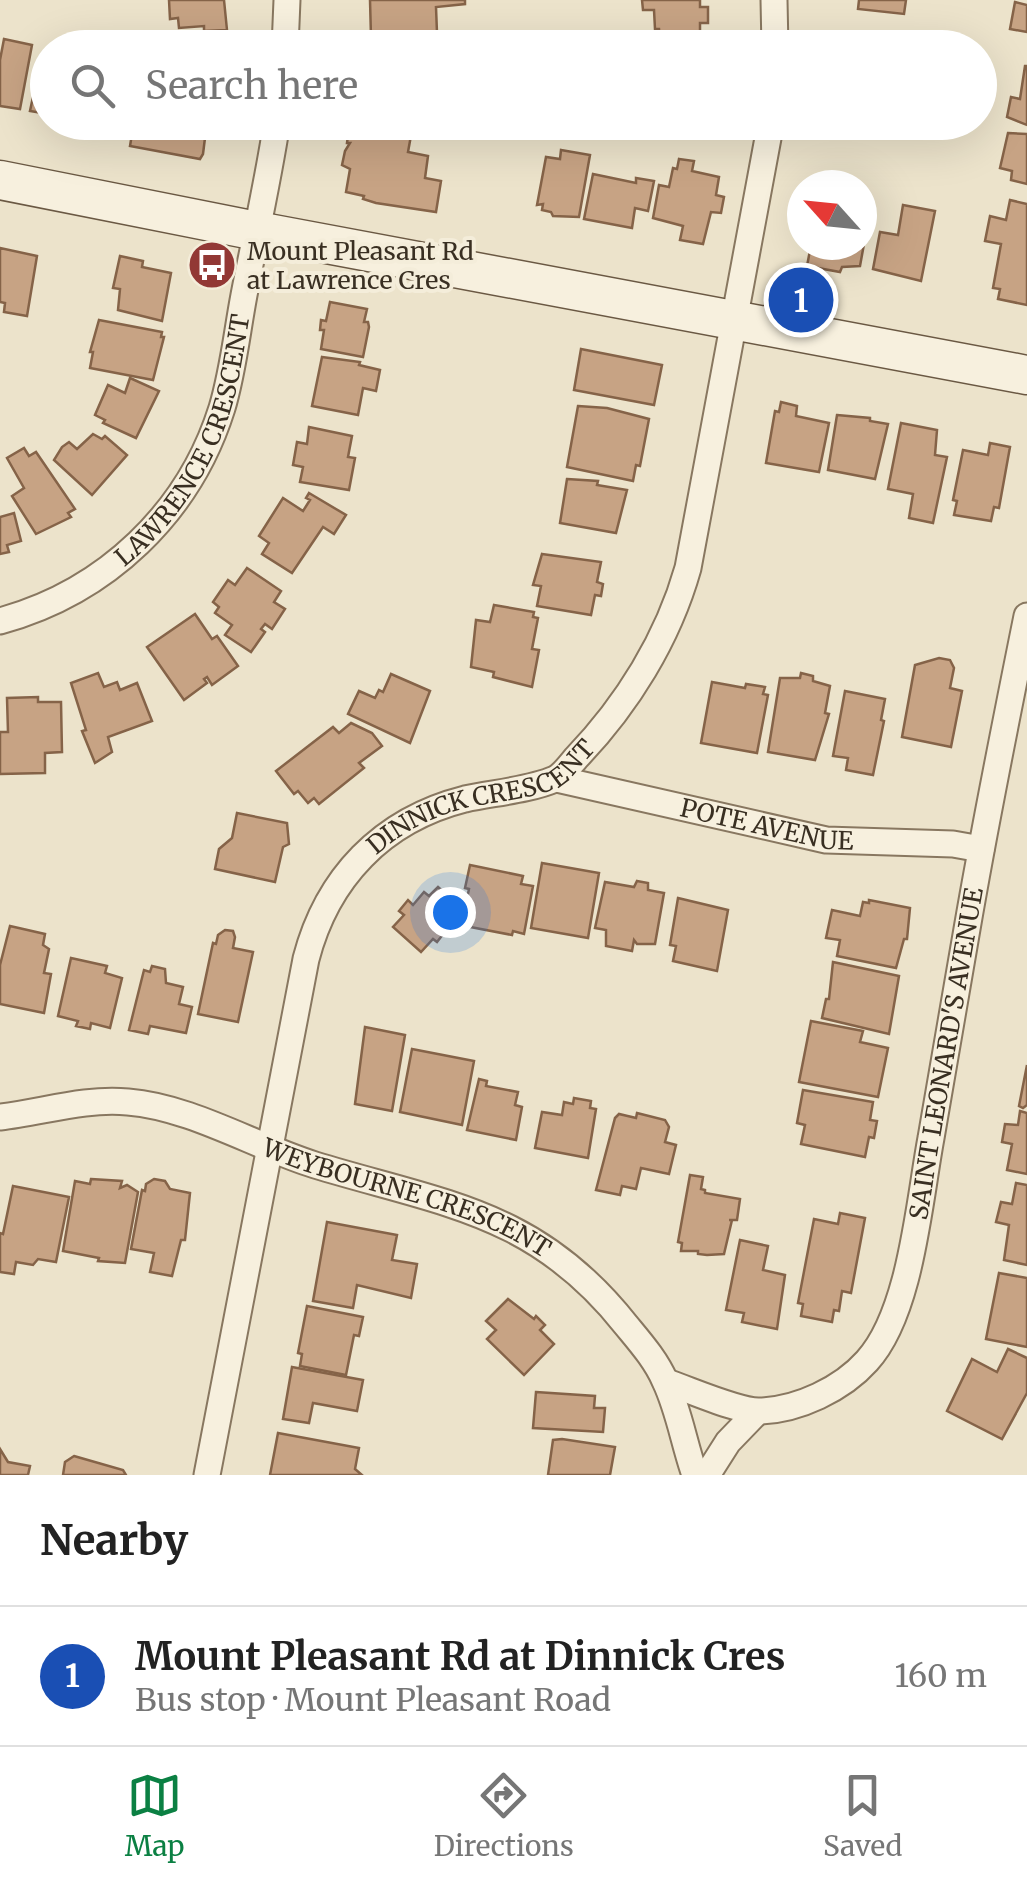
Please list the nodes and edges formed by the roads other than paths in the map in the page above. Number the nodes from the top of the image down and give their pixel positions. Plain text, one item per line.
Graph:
1 (287, 0) edge
2 (774, 0) edge
3 (286, 30) edge
4 (774, 30) edge
5 (274, 140) edge
6 (768, 140) edge
7 (0, 180) edge
8 (257, 232) junction
9 (735, 320) junction
10 (1027, 375) edge
11 (1027, 616) edge
12 (0, 621) edge
13 (557, 778) junction
14 (981, 849) junction
15 (0, 1117) edge
16 (268, 1150) junction
17 (666, 1382) junction
18 (757, 1412) junction
19 (207, 1475) edge
20 (695, 1475) edge
21 (708, 1475) edge

1 - 3 street
2 - 4 street
5 - 8 street, LAWRENCE CRESCENT
6 - 9 street, DINNICK CRESCENT
7 - 8 main road
8 - 9 main road
8 - 12 street, LAWRENCE CRESCENT
9 - 10 main road
9 - 13 street, DINNICK CRESCENT
11 - 14 street, SAINT LEONARD'S AVENUE
13 - 14 street, POTE AVENUE
13 - 16 street, DINNICK CRESCENT
14 - 18 street, SAINT LEONARD'S AVENUE
15 - 16 street, WEYBOURNE CRESCENT
16 - 17 street, WEYBOURNE CRESCENT
16 - 19 street, DINNICK CRESCENT
17 - 18 street
17 - 20 street, WEYBOURNE CRESCENT
18 - 21 street

